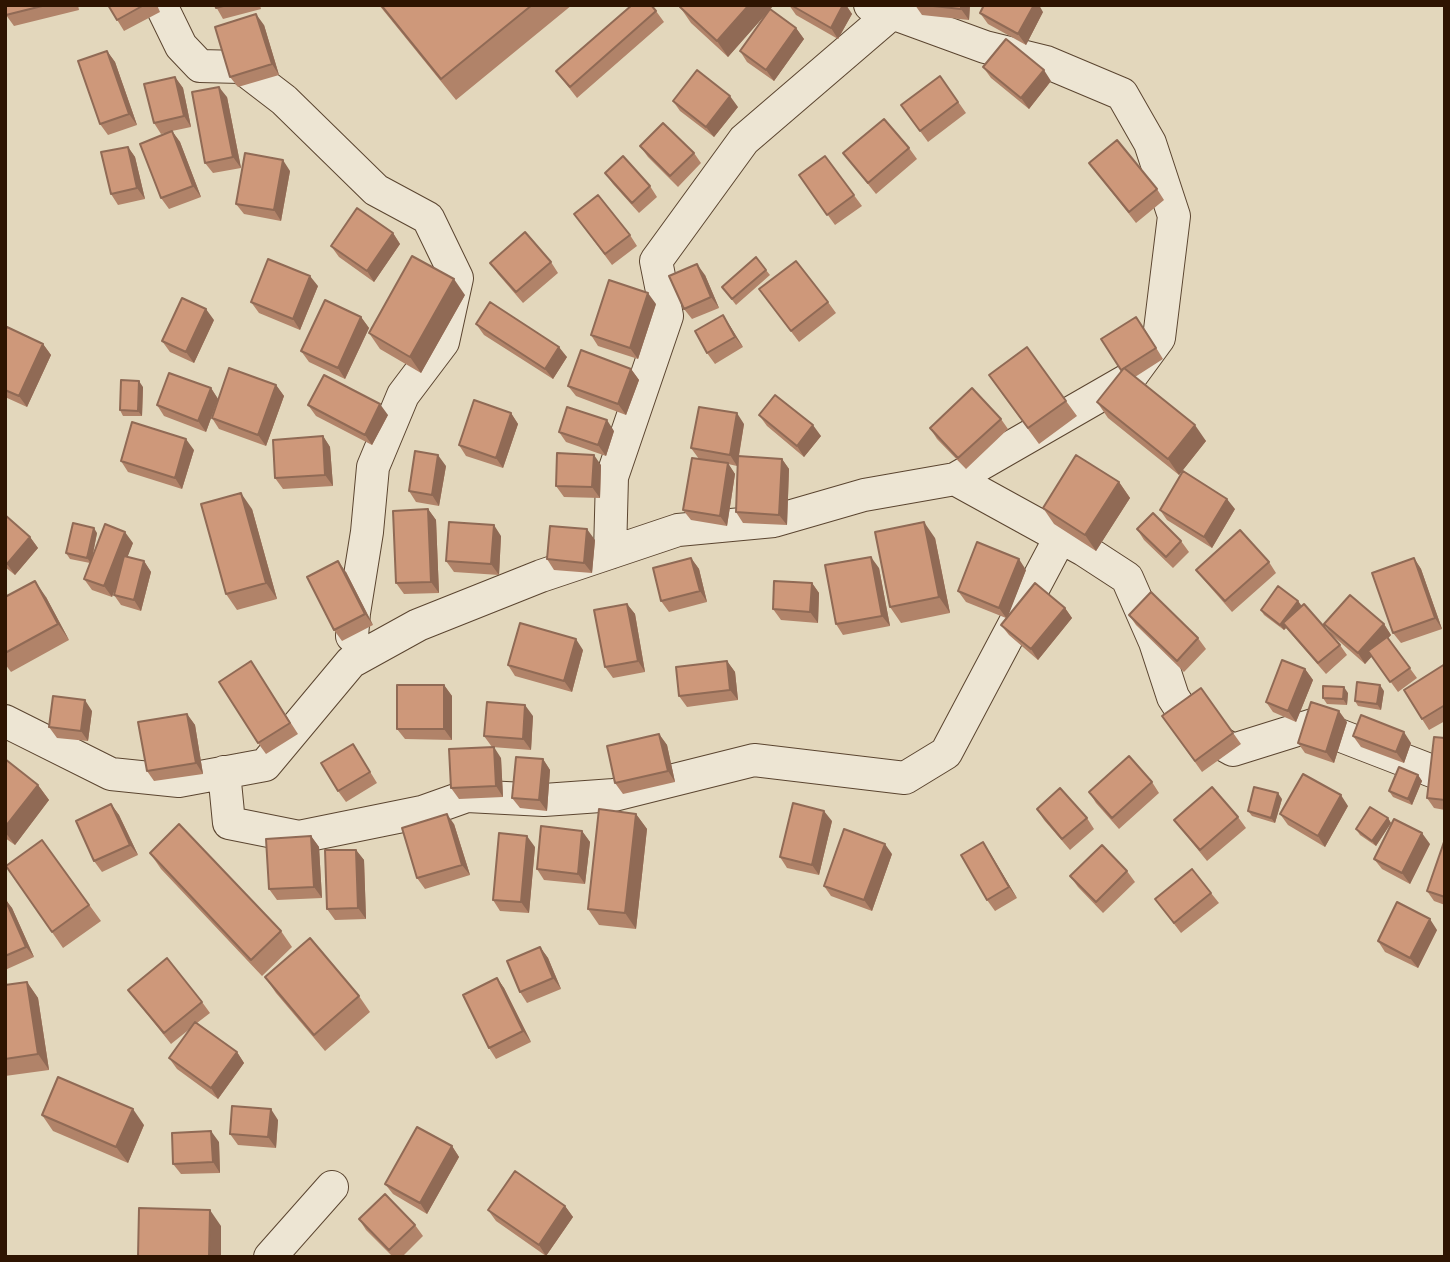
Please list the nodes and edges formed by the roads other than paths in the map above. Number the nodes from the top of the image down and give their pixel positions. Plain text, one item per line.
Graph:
1 (161, 5) edge
2 (881, 9) edge
3 (955, 479) junction
4 (1061, 536) junction
5 (610, 553) junction
6 (351, 662) junction
7 (5, 721) edge
8 (224, 772) junction
9 (1445, 776) edge
10 (332, 1188) dead end
11 (270, 1257) edge

1 - 6 street
2 - 3 street
2 - 5 street
3 - 4 street
3 - 5 street
4 - 8 street
4 - 9 street
5 - 6 street
6 - 8 street
7 - 8 street
10 - 11 street

